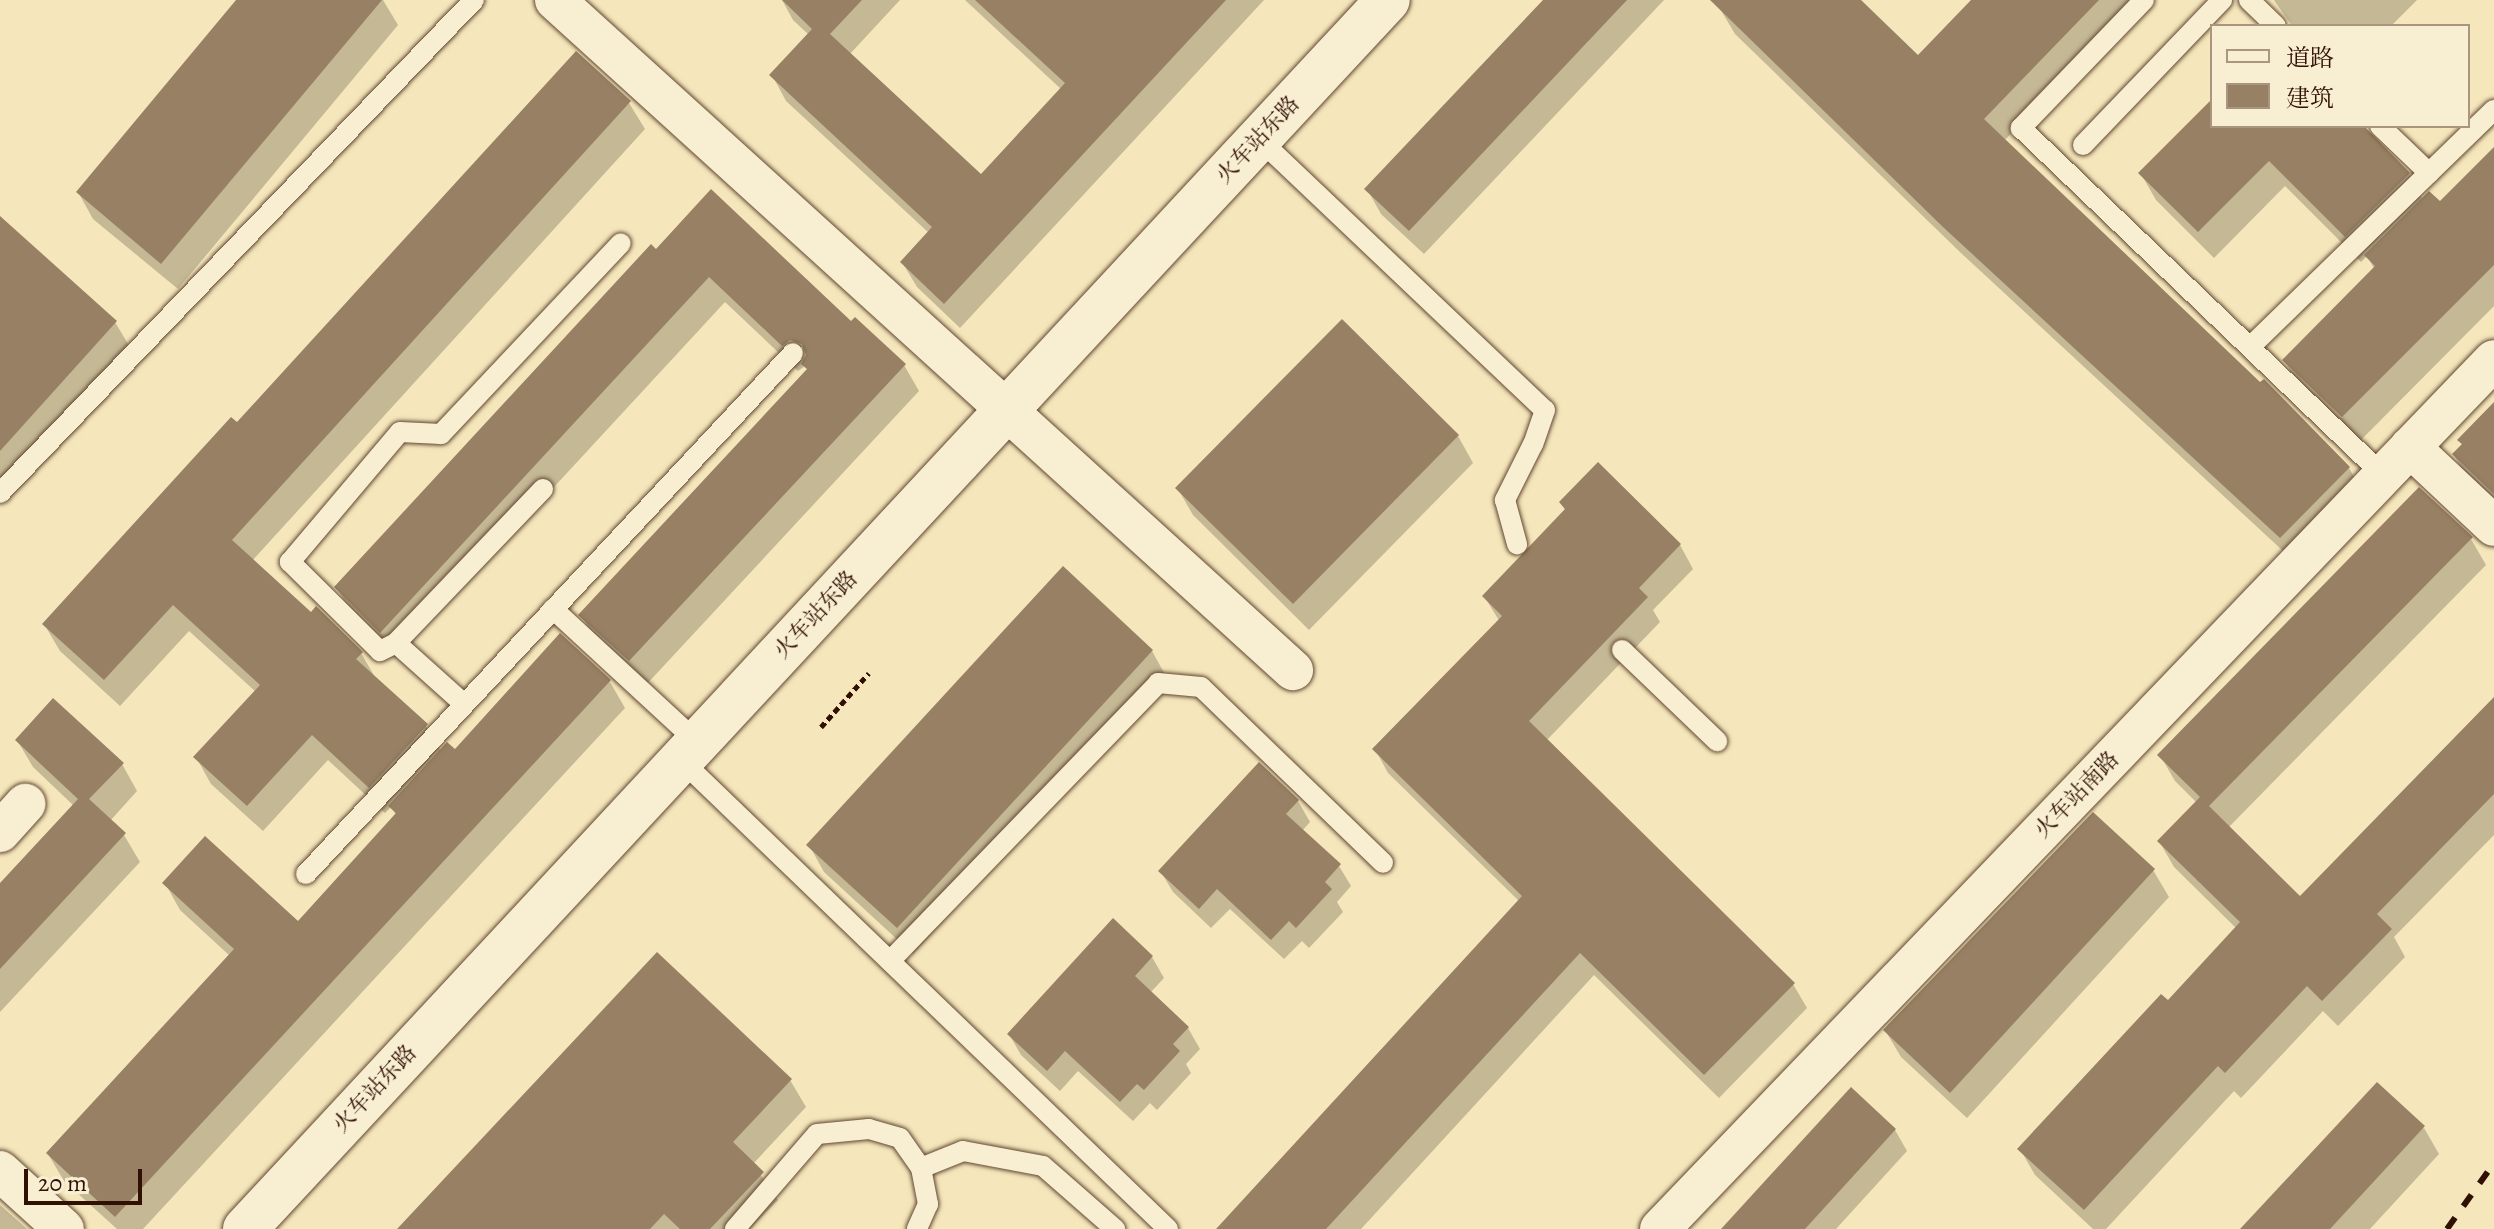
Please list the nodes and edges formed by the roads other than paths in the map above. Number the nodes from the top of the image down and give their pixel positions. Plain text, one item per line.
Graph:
1 (474, 0) edge
2 (555, 0) edge
3 (1388, 0) edge
4 (2144, 0) edge
5 (2222, 0) edge
6 (2249, 0) edge
7 (2274, 24) edge
8 (2494, 110) edge
9 (2382, 128) edge
10 (1259, 139) junction
11 (2083, 145) dead end
12 (2429, 173) junction
13 (621, 243) dead end
14 (2250, 347) junction
15 (793, 353) dead end
16 (2494, 360) edge
17 (1008, 409) junction
18 (2410, 447) junction
19 (2383, 475) junction
20 (543, 489) dead end
21 (0, 493) edge
22 (2494, 526) edge
23 (1517, 544) dead end
24 (553, 609) junction
25 (396, 643) junction
26 (1622, 650) dead end
27 (1293, 670) dead end
28 (464, 704) junction
29 (1717, 741) dead end
30 (689, 751) junction
31 (1383, 863) dead end
32 (306, 874) dead end
33 (890, 961) junction
34 (921, 1168) junction
35 (0, 1171) edge
36 (64, 1229) edge
37 (245, 1229) edge
38 (735, 1229) edge
39 (917, 1229) edge
40 (1115, 1229) edge
41 (1168, 1229) edge
42 (1660, 1229) edge

1 - 21 lane
2 - 17 street
3 - 10 main road, 火车站东路
4 - 14 lane
5 - 11 lane
6 - 7 lane
8 - 12 lane
9 - 12 lane
10 - 17 main road, 火车站东路
10 - 23 lane
12 - 14 lane
13 - 25 lane
14 - 19 lane
15 - 24 lane
16 - 18 street, 火车站南路
17 - 27 street
17 - 30 main road, 火车站东路
18 - 19 street, 火车站南路
18 - 22 street
19 - 42 street, 火车站南路
20 - 25 lane
24 - 28 lane
24 - 30 lane
25 - 28 lane
26 - 29 lane
28 - 32 lane
30 - 33 lane
30 - 37 main road, 火车站东路
31 - 33 lane
33 - 41 lane
34 - 38 lane
34 - 39 lane
34 - 40 lane
35 - 36 street

